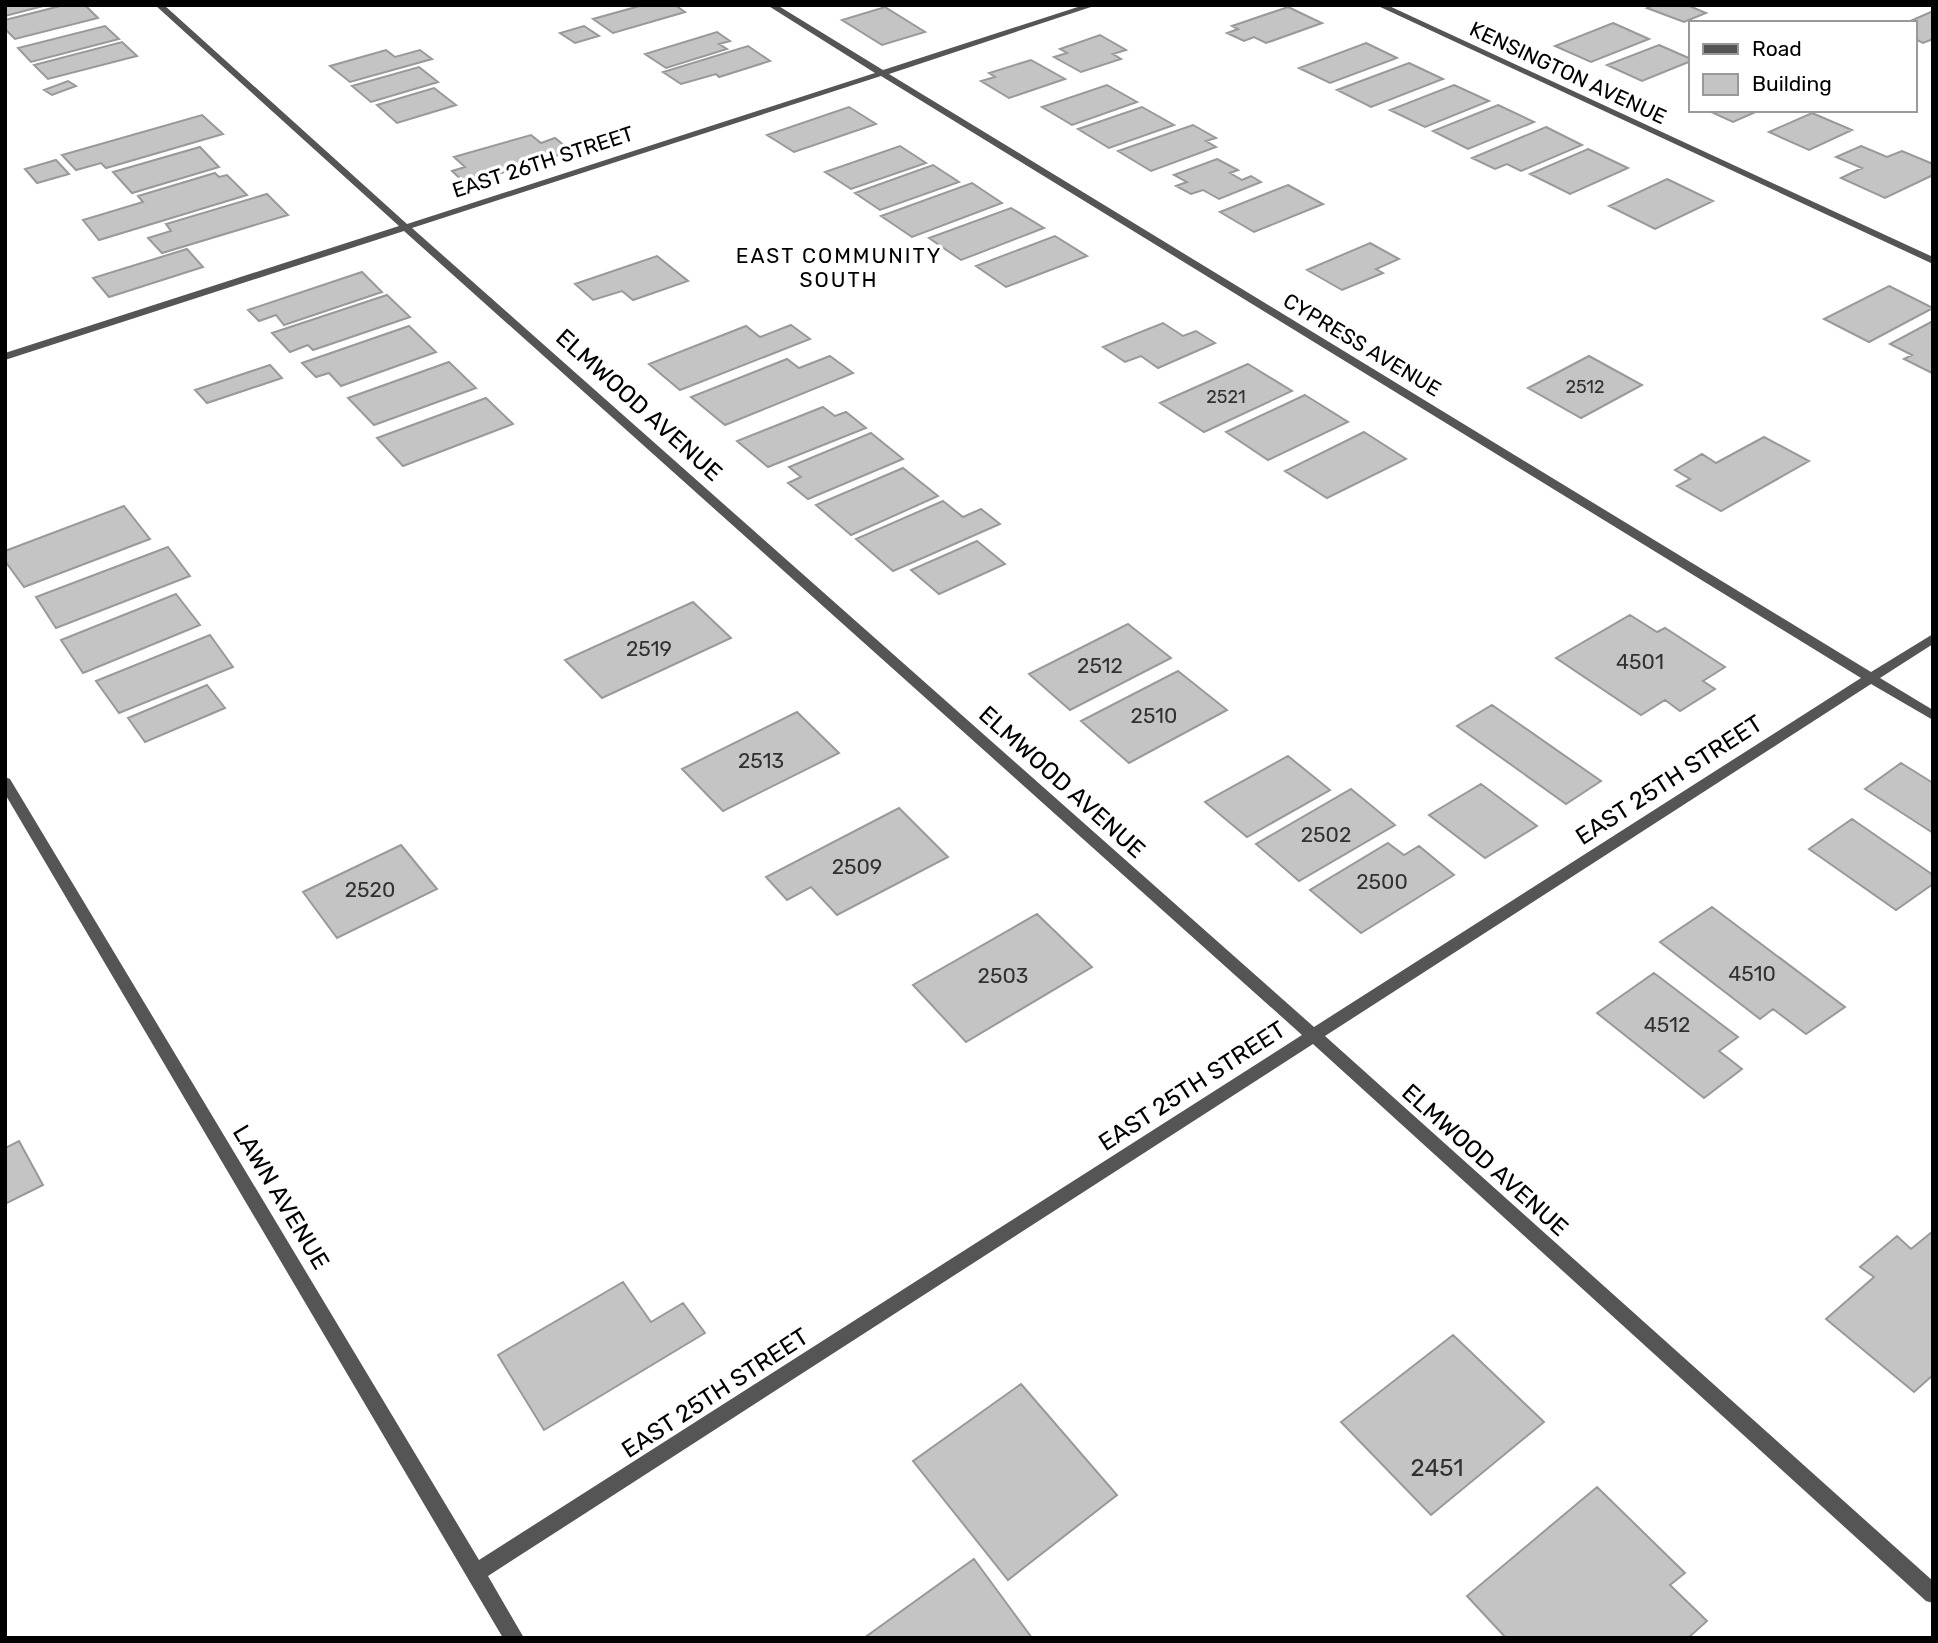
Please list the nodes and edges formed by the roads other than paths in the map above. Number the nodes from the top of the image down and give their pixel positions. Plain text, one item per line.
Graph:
1 (159, 5) edge
2 (771, 5) edge
3 (1093, 5) edge
4 (1380, 5) edge
5 (882, 73) junction
6 (405, 227) junction
7 (1933, 261) edge
8 (5, 357) edge
9 (1933, 638) edge
10 (1869, 677) junction
11 (1933, 716) edge
12 (5, 782) edge
13 (1313, 1035) junction
14 (476, 1573) junction
15 (1933, 1594) edge
16 (514, 1638) edge

1 - 6 street, ELMWOOD AVENUE
2 - 5 street, CYPRESS AVENUE
3 - 5 street, EAST 26TH STREET
4 - 7 street, KENSINGTON AVENUE
5 - 6 street, EAST 26TH STREET
5 - 10 street, CYPRESS AVENUE
6 - 8 street, EAST 26TH STREET
6 - 13 street, ELMWOOD AVENUE
9 - 10 street, EAST 25TH STREET
10 - 11 street, CYPRESS AVENUE
10 - 13 street, EAST 25TH STREET
12 - 14 street, LAWN AVENUE
13 - 14 street, EAST 25TH STREET
13 - 15 street, ELMWOOD AVENUE
14 - 16 street, LAWN AVENUE

